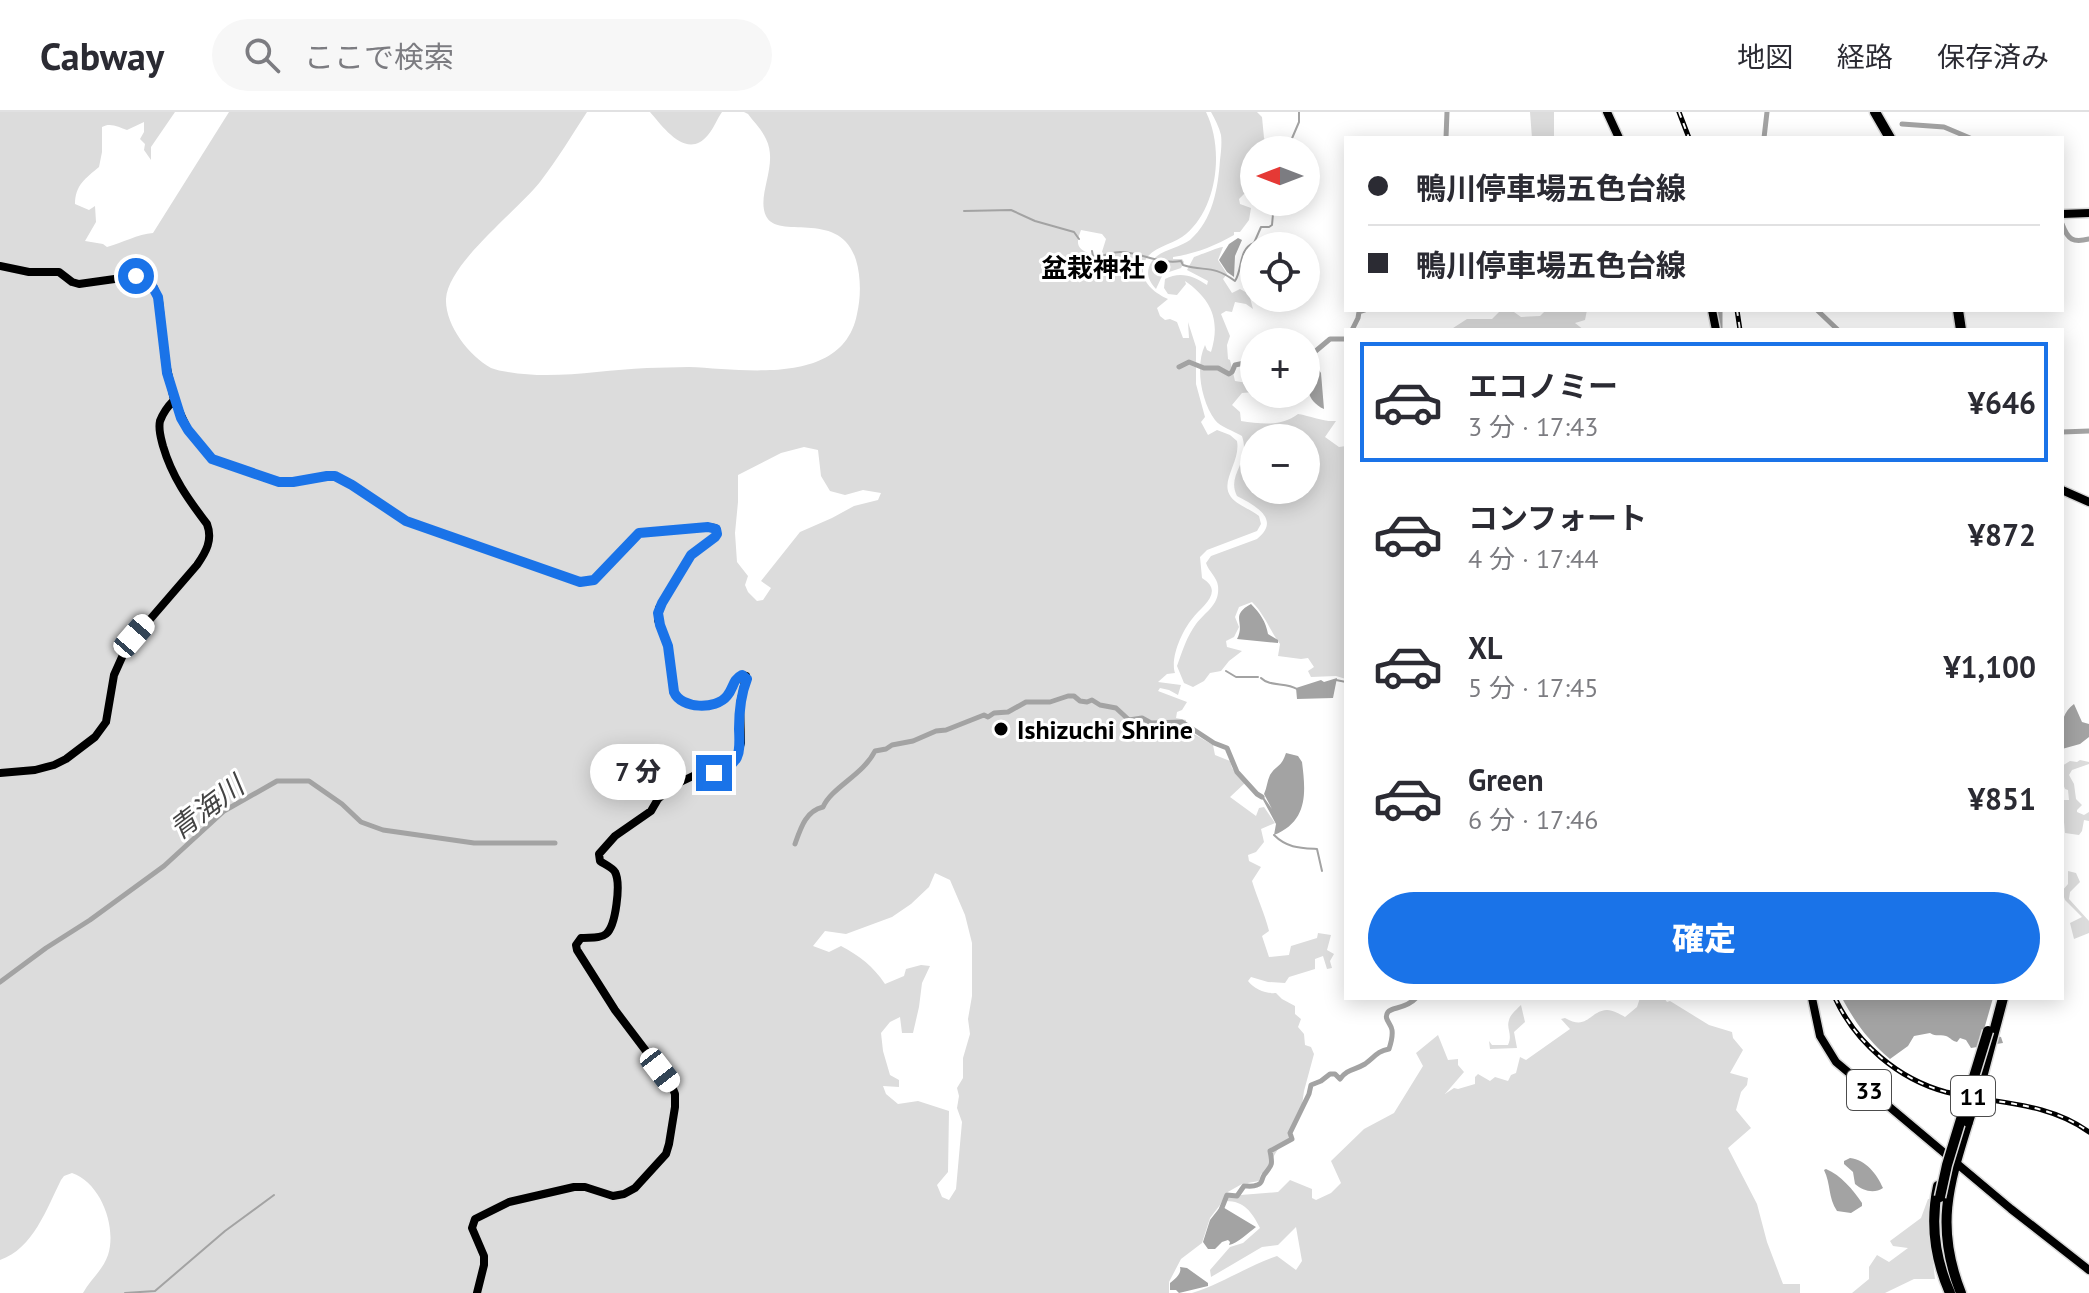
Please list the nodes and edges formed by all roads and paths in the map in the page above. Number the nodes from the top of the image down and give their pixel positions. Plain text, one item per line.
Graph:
1 (1607, 112) edge
2 (1875, 112) edge
3 (1882, 112) edge
4 (1618, 136) edge
5 (1889, 136) edge
6 (1896, 136) edge
7 (2089, 213) edge
8 (2064, 214) edge
9 (0, 266) edge
10 (174, 400) junction
11 (2064, 491) edge
12 (2089, 502) edge
13 (0, 773) edge
14 (1812, 1000) edge
15 (2000, 1000) edge
16 (1990, 1032) junction
17 (1951, 1158) junction
18 (2089, 1270) edge
19 (477, 1293) edge
20 (1956, 1293) edge

1 - 4 main road
2 - 5 highway
3 - 6 highway
7 - 8 main road
9 - 10 main road
10 - 13 main road
10 - 19 main road
11 - 12 main road
14 - 17 main road, 33
15 - 16 highway, 11
16 - 17 highway, 11, bridge
16 - 17 highway, 11, bridge
17 - 18 main road, 33
17 - 20 highway, 11, bridge
17 - 20 highway

